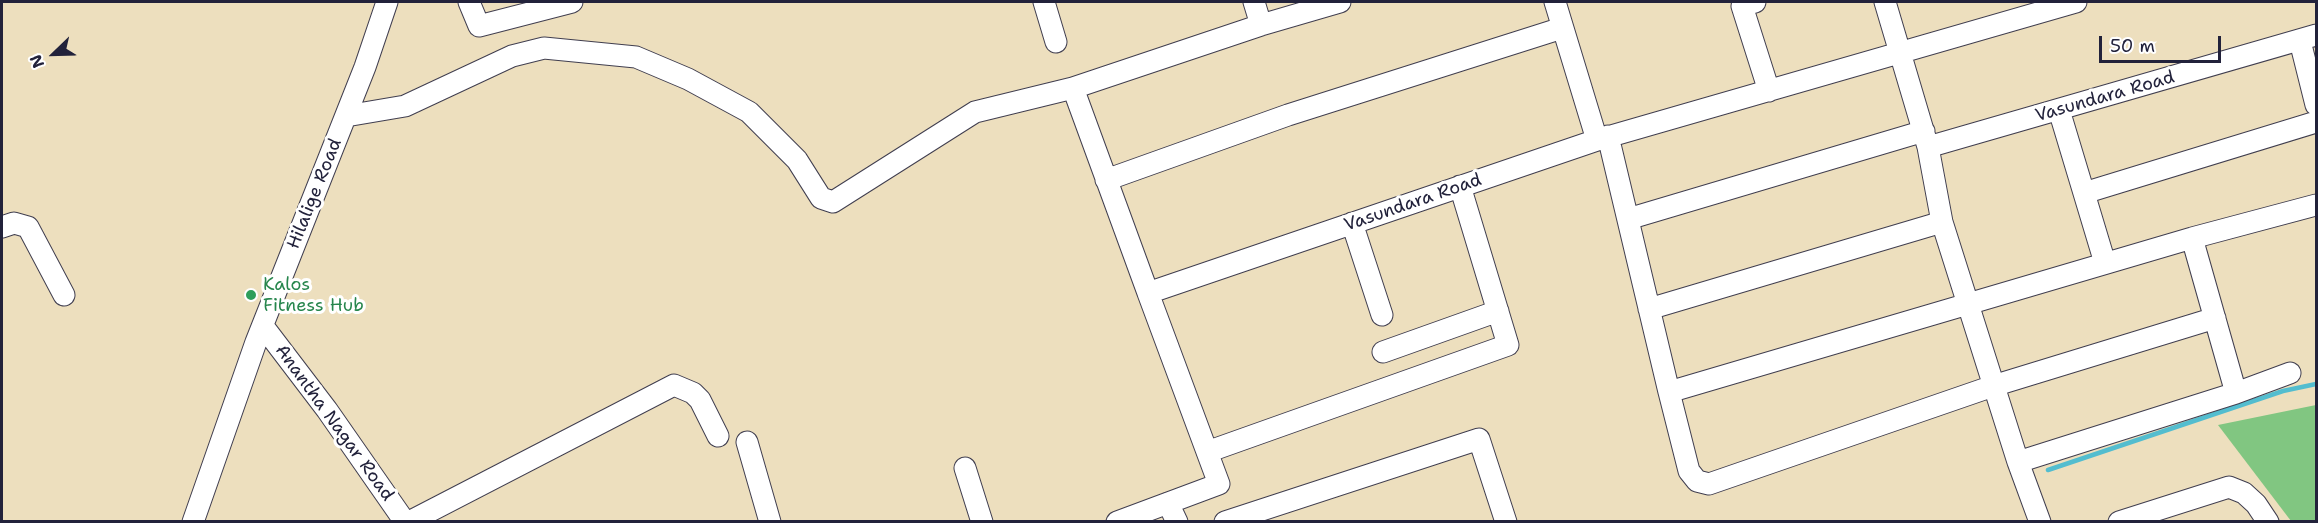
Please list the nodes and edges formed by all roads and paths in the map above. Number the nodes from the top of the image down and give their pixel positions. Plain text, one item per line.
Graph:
1 (387, 2) edge
2 (469, 2) edge
3 (572, 2) edge
4 (1044, 2) edge
5 (1254, 2) edge
6 (1340, 2) edge
7 (1555, 2) edge
8 (1886, 2) edge
9 (2076, 2) edge
10 (1746, 3) edge
11 (1261, 25) junction
12 (1562, 28) junction
13 (2308, 38) edge
14 (1056, 42) dead end
15 (1900, 53) junction
16 (1073, 88) junction
17 (1769, 91) junction
18 (2316, 105) edge
19 (2059, 110) junction
20 (346, 116) junction
21 (2316, 122) edge
22 (1602, 138) junction
23 (1926, 139) junction
24 (1106, 180) junction
25 (1460, 186) junction
26 (2084, 193) junction
27 (2316, 205) edge
28 (1628, 219) junction
29 (1942, 222) junction
30 (1352, 223) junction
31 (2, 227) edge
32 (2192, 238) junction
33 (2105, 263) junction
34 (1148, 293) junction
35 (64, 295) dead end
36 (1967, 304) junction
37 (1649, 309) junction
38 (1498, 311) junction
39 (1383, 315) dead end
40 (2215, 318) junction
41 (263, 326) junction
42 (1383, 352) dead end
43 (2290, 373) dead end
44 (1993, 386) junction
45 (1669, 392) junction
46 (2236, 393) junction
47 (718, 436) dead end
48 (747, 442) dead end
49 (1207, 452) junction
50 (2018, 462) junction
51 (965, 468) dead end
52 (1172, 512) edge
53 (1502, 520) edge
54 (193, 522) edge
55 (407, 522) edge
56 (770, 522) edge
57 (982, 522) edge
58 (1117, 522) edge
59 (1225, 522) edge
60 (2040, 522) edge
61 (2119, 522) edge
62 (2268, 522) edge

1 - 20 street, Hilalige Road
2 - 3 street
4 - 14 street
5 - 11 street
6 - 11 street
7 - 12 street
8 - 15 street
9 - 15 street, Vasundara Road
10 - 17 street
11 - 16 street
12 - 22 street
12 - 24 street
13 - 18 street
13 - 19 street, Vasundara Road
15 - 17 street, Vasundara Road
15 - 23 street
16 - 20 street
16 - 24 street
17 - 22 street, Vasundara Road
19 - 23 street, Vasundara Road
19 - 26 street
20 - 41 street, Hilalige Road
21 - 26 street
22 - 25 street, Vasundara Road
22 - 28 street
23 - 28 street, Vasundara Road
23 - 29 street
24 - 34 street
25 - 30 street, Vasundara Road
25 - 38 street
26 - 33 street
27 - 32 street
28 - 37 street
29 - 36 street
29 - 37 street
30 - 34 street, Vasundara Road
30 - 39 street
31 - 35 street
32 - 33 street
32 - 40 street
33 - 36 street
34 - 49 street
36 - 44 street
36 - 45 street
37 - 45 street
38 - 42 street
38 - 49 street
40 - 44 street
40 - 46 street
41 - 54 street, Hilalige Road
41 - 55 street, Anantha Nagar Road
43 - 46 street
44 - 45 street
44 - 50 street
46 - 50 street
47 - 55 street
48 - 56 street
49 - 52 street
50 - 60 street
51 - 57 street
52 - 58 street
53 - 59 street
61 - 62 street

